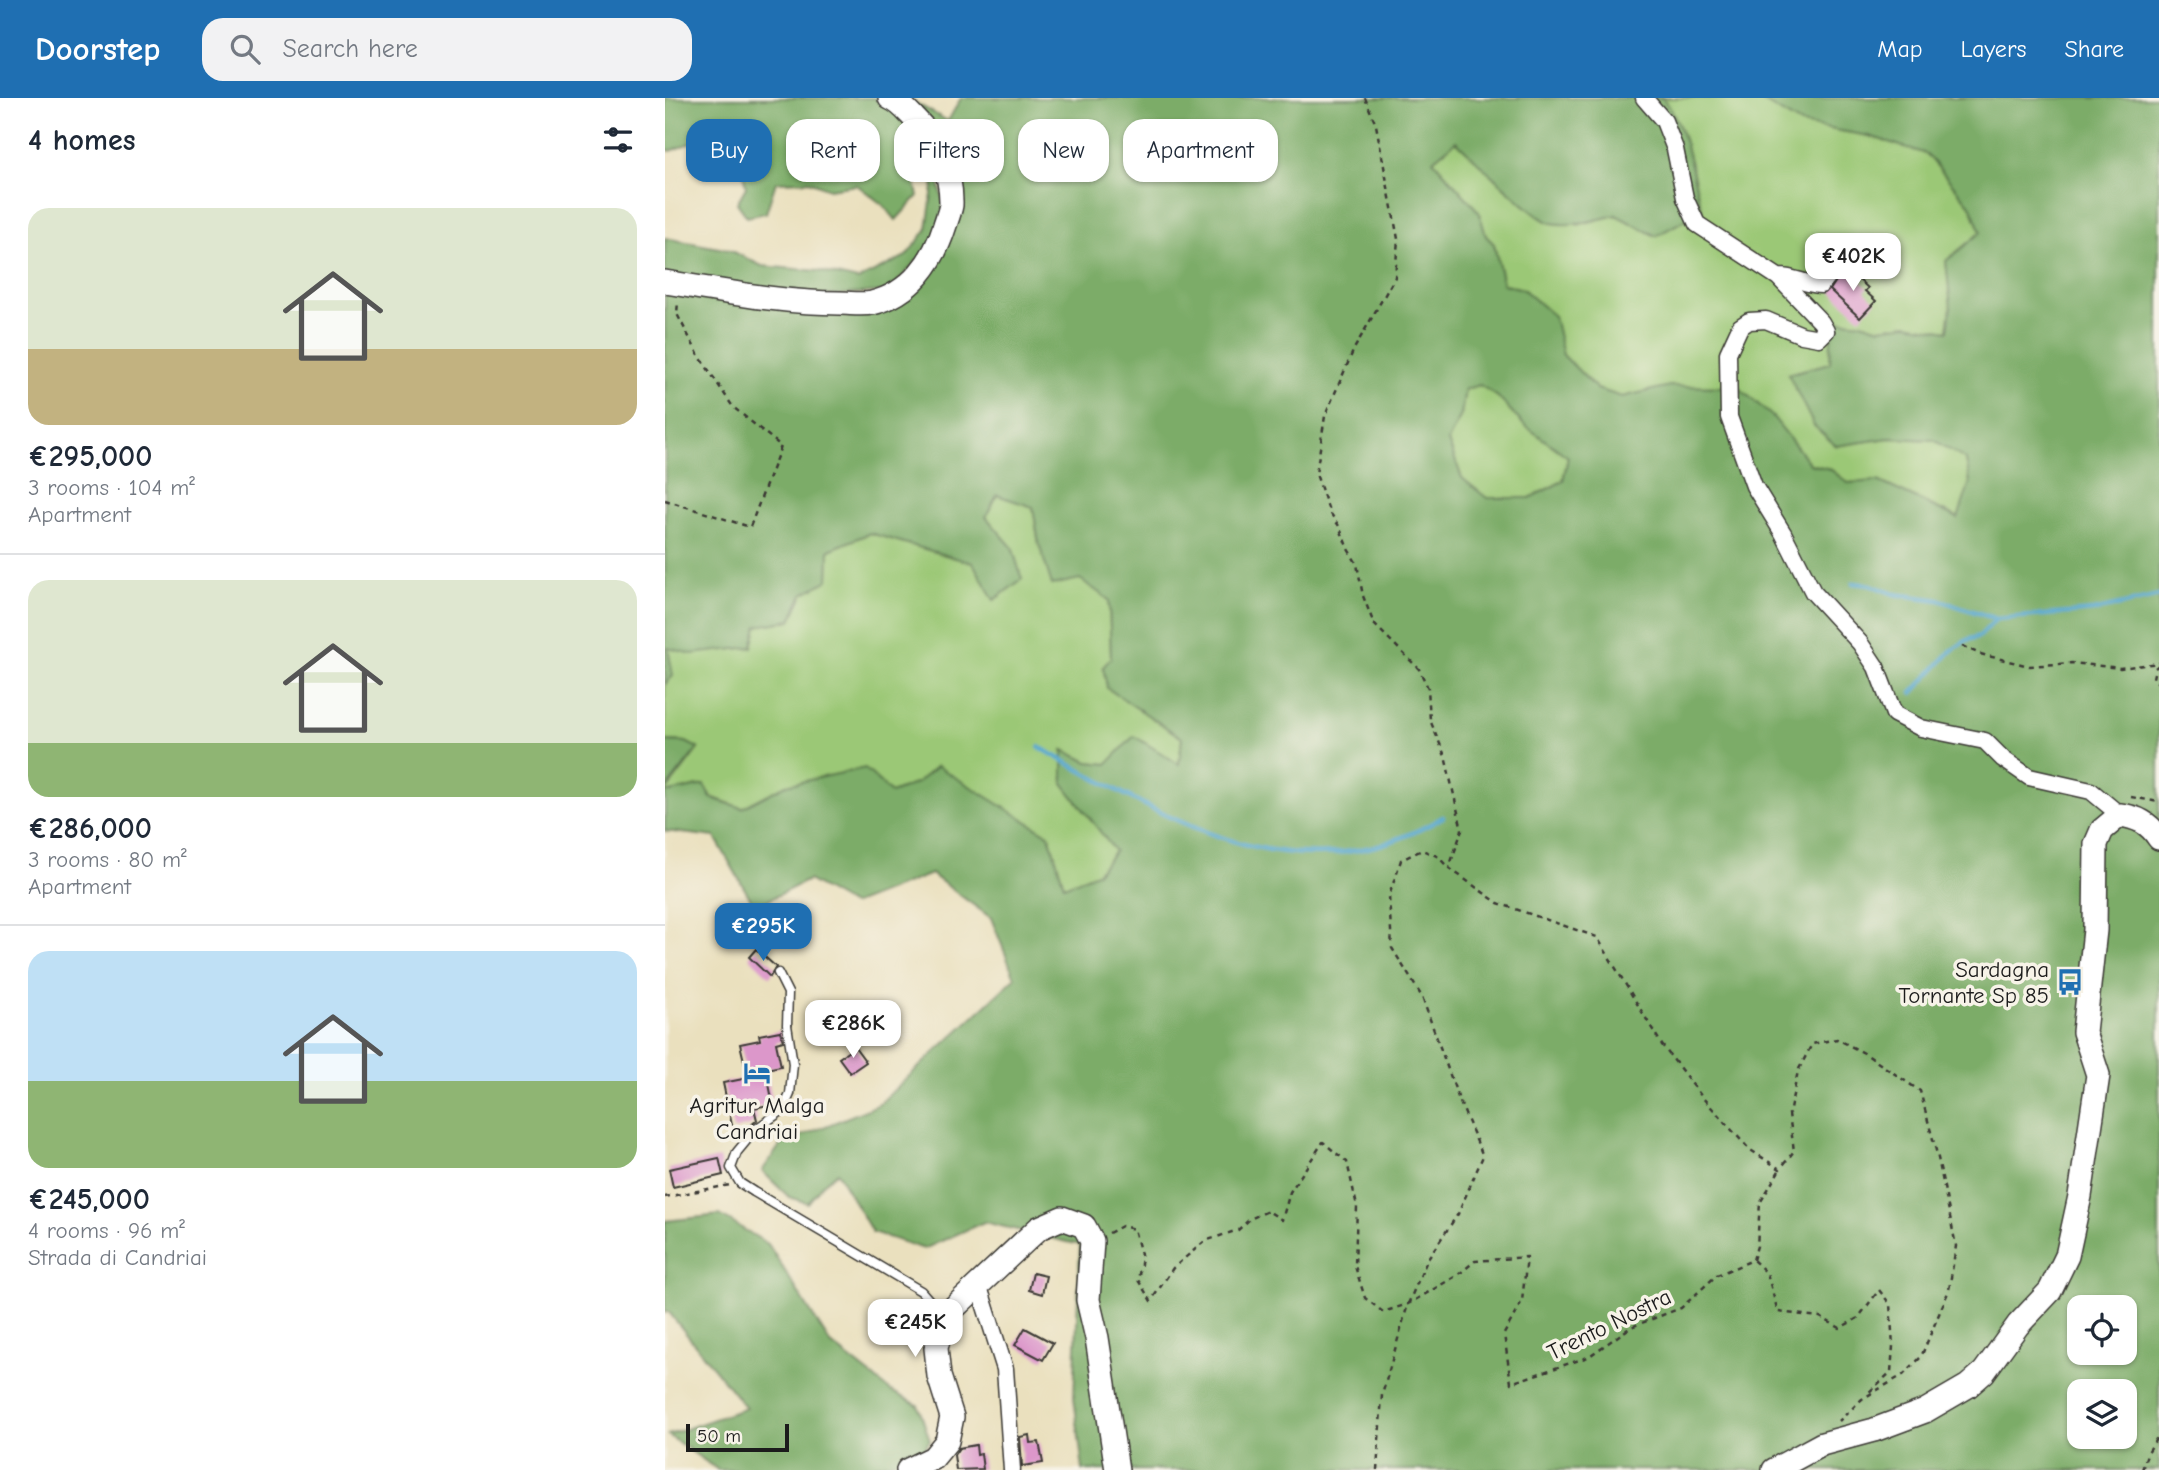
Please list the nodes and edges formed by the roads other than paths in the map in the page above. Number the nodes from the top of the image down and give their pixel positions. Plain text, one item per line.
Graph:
1 (890, 98) edge
2 (1644, 98) edge
3 (1830, 274) dead end
4 (1778, 277) junction
5 (672, 283) edge
6 (2120, 816) junction
7 (2159, 838) edge
8 (778, 973) dead end
9 (978, 1284) junction
10 (944, 1317) junction
11 (908, 1470) edge
12 (1012, 1470) edge
13 (1117, 1470) edge
14 (1774, 1470) edge

1 - 5 street
2 - 4 street
3 - 4 street
4 - 6 street
6 - 7 street
6 - 14 street
8 - 10 lane
9 - 10 street
9 - 12 street
9 - 13 street
10 - 11 street

